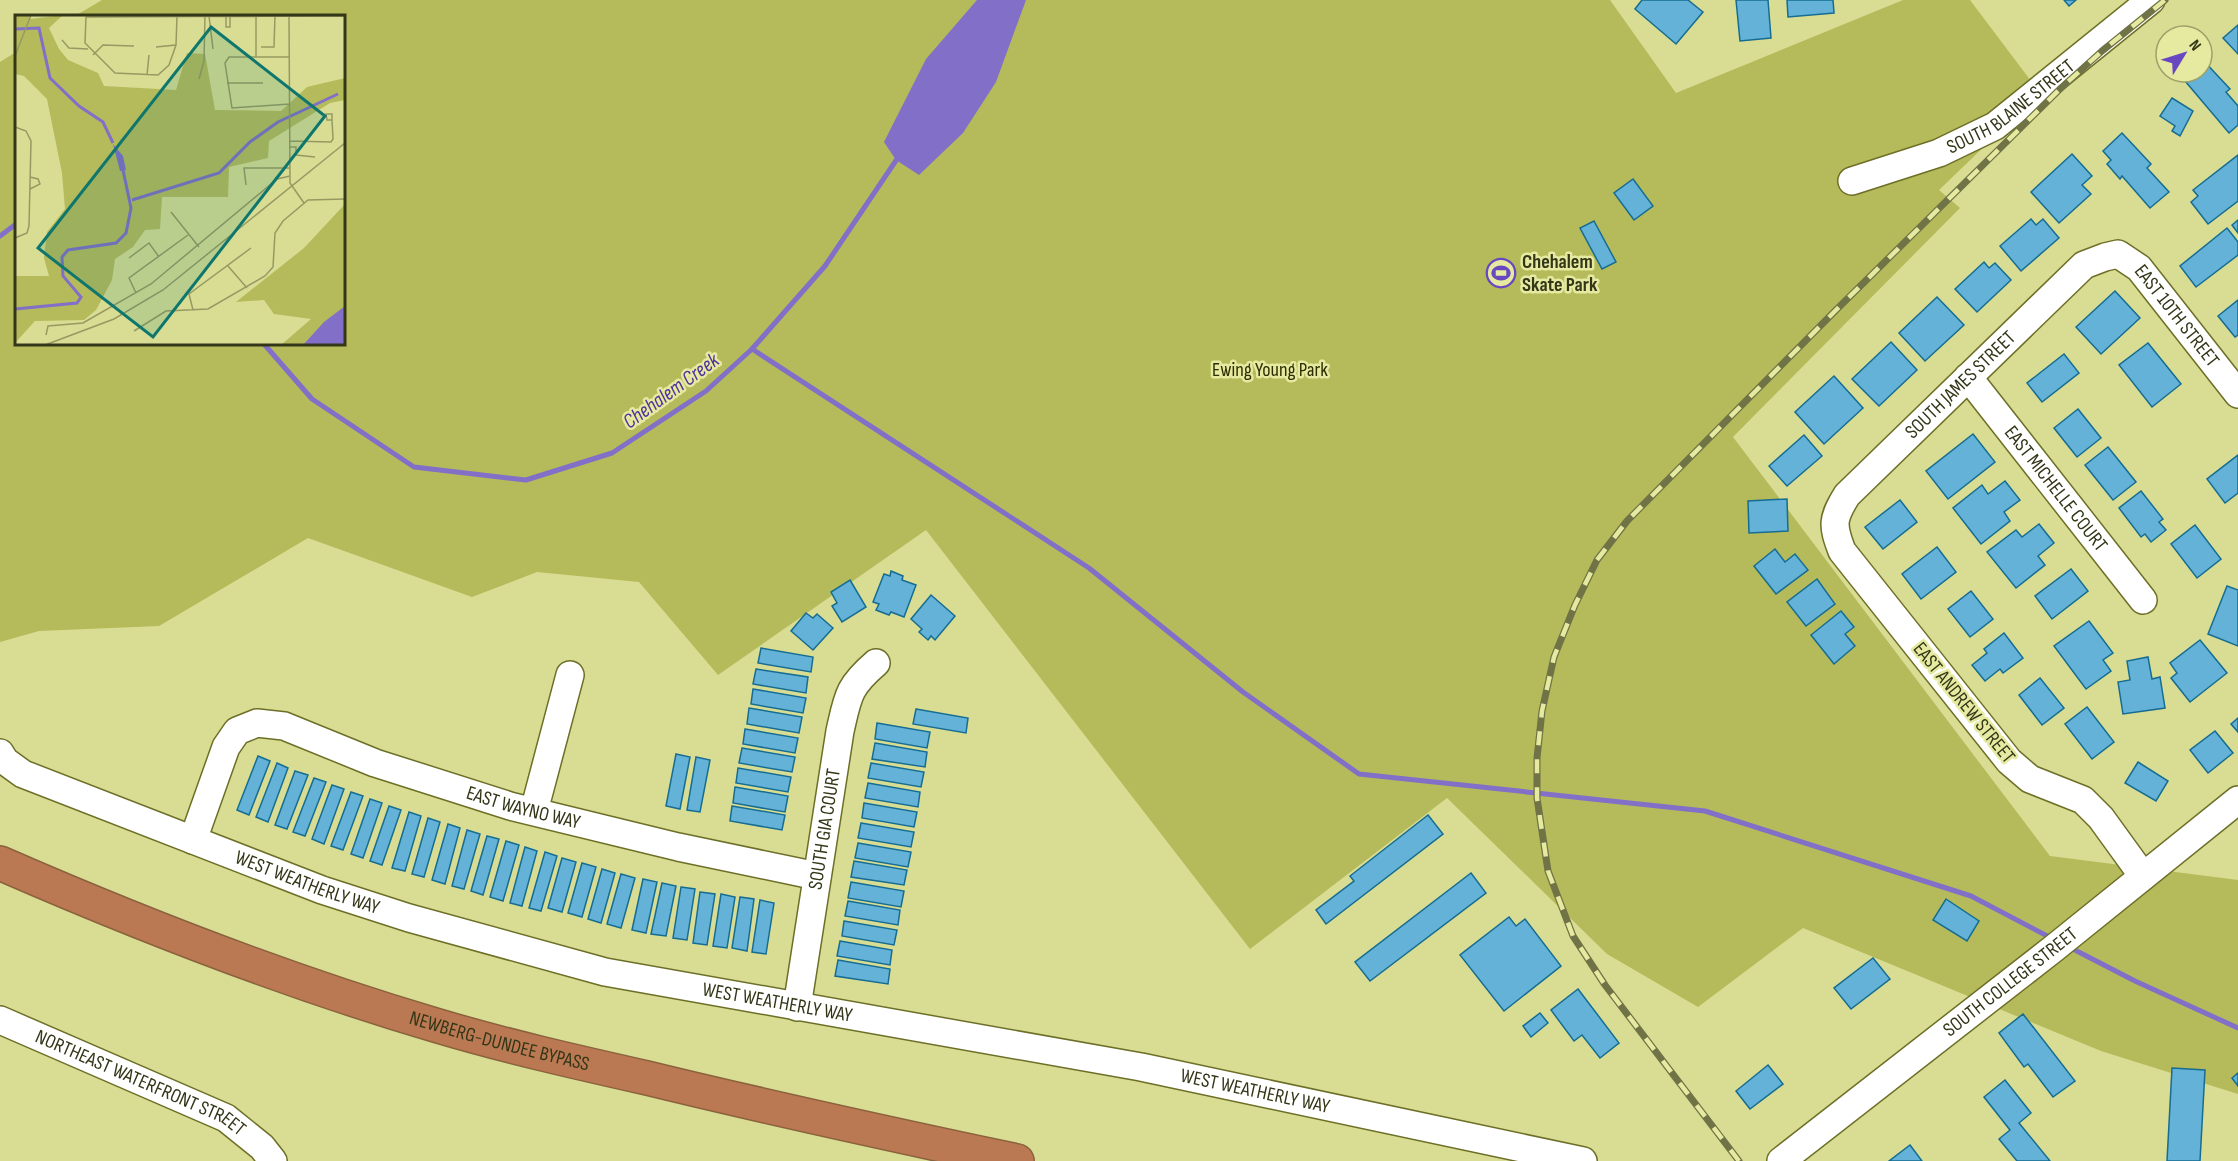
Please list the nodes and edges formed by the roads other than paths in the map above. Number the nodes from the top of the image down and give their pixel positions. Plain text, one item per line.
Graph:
1 (2151, 0) edge
2 (1852, 181) dead end
3 (2105, 257) joint
4 (1968, 377) junction
5 (2238, 394) edge
6 (1833, 528) joint
7 (2143, 600) dead end
8 (876, 663) dead end
9 (570, 675) dead end
10 (0, 753) edge
11 (2238, 800) edge
12 (534, 811) junction
13 (193, 840) junction
14 (0, 863) edge
15 (817, 876) junction
16 (2143, 876) junction
17 (797, 1007) junction
18 (0, 1020) edge
19 (273, 1161) edge
20 (1017, 1161) edge
21 (1583, 1161) edge
22 (1781, 1161) edge

1 - 2 street, SOUTH BLAINE STREET
3 - 4 street, SOUTH JAMES STREET
3 - 5 street, EAST 10TH STREET
4 - 6 street, SOUTH JAMES STREET
4 - 7 street, EAST MICHELLE COURT
6 - 16 street, EAST ANDREW STREET
8 - 15 street, SOUTH GIA COURT
9 - 12 street
10 - 13 street, WEST WEATHERLY WAY
11 - 16 street, SOUTH COLLEGE STREET
12 - 13 street, EAST WAYNO WAY
12 - 15 street, EAST WAYNO WAY
13 - 17 street, WEST WEATHERLY WAY
14 - 20 highway, NEWBERG-DUNDEE BYPASS
15 - 17 street, SOUTH GIA COURT
16 - 22 street, SOUTH COLLEGE STREET
17 - 21 street, WEST WEATHERLY WAY
18 - 19 street, NORTHEAST WATERFRONT STREET

